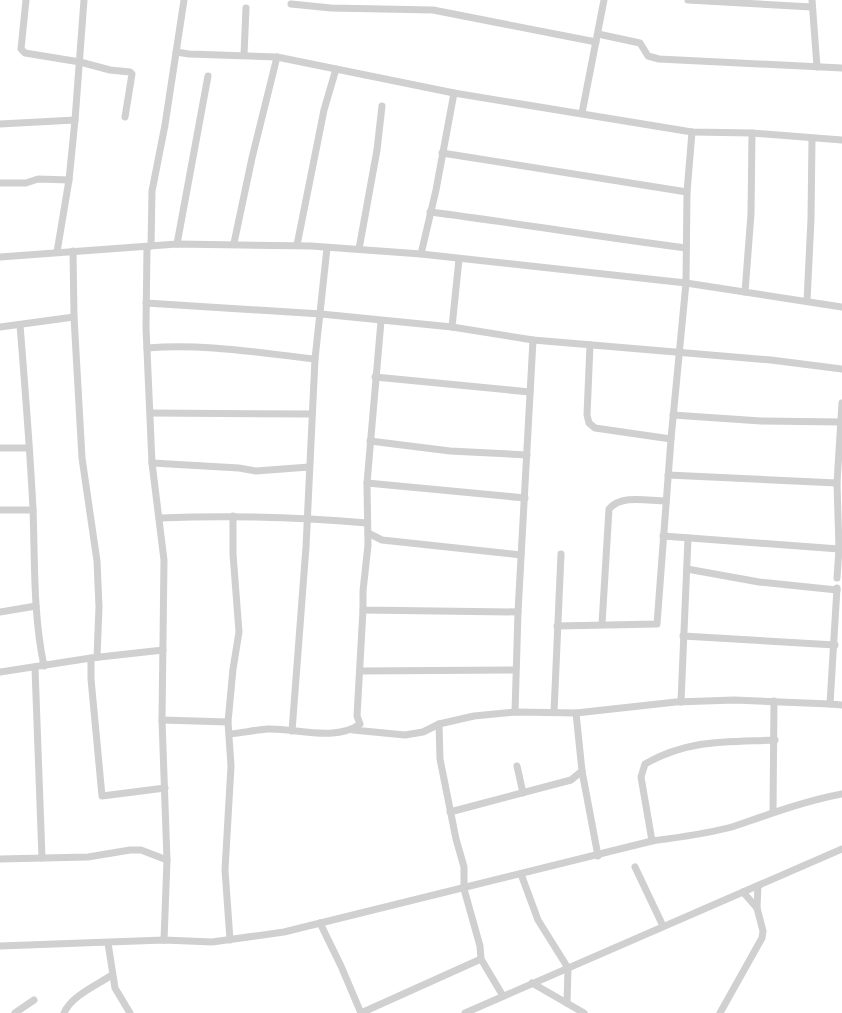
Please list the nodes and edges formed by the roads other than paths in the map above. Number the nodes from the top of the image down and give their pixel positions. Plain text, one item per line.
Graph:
1 (26, 0) edge
2 (84, 0) edge
3 (184, 0) edge
4 (412, 0) edge
5 (604, 0) edge
6 (688, 0) edge
7 (291, 4) dead end
8 (360, 4) edge
9 (812, 4) edge
10 (246, 8) dead end
11 (419, 9) junction
12 (597, 38) junction
13 (176, 52) junction
14 (244, 55) junction
15 (277, 57) junction
16 (80, 62) junction
17 (817, 67) junction
18 (842, 68) edge
19 (336, 69) junction
20 (208, 76) dead end
21 (454, 93) junction
22 (382, 106) dead end
23 (582, 113) junction
24 (125, 117) dead end
25 (75, 120) junction
26 (0, 124) edge
27 (692, 132) junction
28 (752, 133) junction
29 (812, 138) junction
30 (842, 140) edge
31 (442, 153) junction
32 (69, 180) junction
33 (0, 183) edge
34 (687, 192) junction
35 (430, 212) junction
36 (177, 243) junction
37 (234, 243) junction
38 (297, 245) junction
39 (149, 246) junction
40 (327, 248) junction
41 (686, 248) junction
42 (359, 249) junction
43 (73, 251) junction
44 (57, 252) junction
45 (421, 254) junction
46 (0, 257) edge
47 (459, 259) junction
48 (686, 283) junction
49 (745, 292) junction
50 (807, 301) junction
51 (146, 303) junction
52 (842, 307) edge
53 (321, 314) junction
54 (74, 317) junction
55 (381, 321) junction
56 (20, 325) junction
57 (0, 327) edge
58 (452, 327) junction
59 (533, 340) junction
60 (590, 345) junction
61 (147, 348) junction
62 (680, 352) junction
63 (315, 359) junction
64 (842, 369) edge
65 (375, 376) junction
66 (530, 392) junction
67 (842, 403) edge
68 (151, 413) junction
69 (312, 414) junction
70 (673, 415) junction
71 (840, 422) junction
72 (841, 434) edge
73 (671, 440) junction
74 (370, 441) junction
75 (0, 448) edge
76 (28, 448) junction
77 (527, 455) junction
78 (152, 463) junction
79 (309, 467) junction
80 (668, 475) junction
81 (366, 483) junction
82 (837, 483) junction
83 (525, 498) junction
84 (666, 501) junction
85 (0, 510) edge
86 (33, 510) junction
87 (233, 516) junction
88 (160, 518) junction
89 (307, 518) junction
90 (367, 523) junction
91 (368, 533) junction
92 (663, 536) junction
93 (688, 538) junction
94 (382, 540) junction
95 (368, 545) junction
96 (839, 549) junction
97 (561, 554) dead end
98 (521, 555) junction
99 (687, 569) junction
100 (840, 578) edge
101 (837, 590) junction
102 (36, 606) junction
103 (363, 610) junction
104 (0, 612) edge
105 (518, 612) junction
106 (602, 624) junction
107 (557, 626) junction
108 (683, 636) junction
109 (835, 645) junction
110 (163, 650) junction
111 (94, 657) junction
112 (44, 666) junction
113 (35, 668) junction
114 (516, 670) junction
115 (360, 671) junction
116 (0, 672) edge
117 (774, 701) junction
118 (681, 702) junction
119 (830, 704) junction
120 (842, 705) edge
121 (515, 712) junction
122 (554, 712) junction
123 (576, 713) junction
124 (162, 720) junction
125 (228, 722) junction
126 (360, 724) junction
127 (439, 724) junction
128 (352, 730) junction
129 (292, 731) junction
130 (371, 732) junction
131 (230, 734) junction
132 (775, 740) junction
133 (517, 766) dead end
134 (582, 771) junction
135 (571, 780) junction
136 (585, 783) junction
137 (165, 788) junction
138 (523, 793) junction
139 (842, 794) edge
140 (450, 812) junction
141 (773, 812) junction
142 (652, 842) junction
143 (842, 849) edge
144 (598, 856) junction
145 (0, 858) edge
146 (42, 858) junction
147 (167, 860) junction
148 (635, 867) dead end
149 (521, 874) junction
150 (758, 886) junction
151 (464, 889) junction
152 (743, 892) junction
153 (757, 908) junction
154 (320, 923) junction
155 (663, 926) junction
156 (164, 940) junction
157 (230, 940) junction
158 (108, 943) junction
159 (0, 946) edge
160 (481, 959) junction
161 (568, 968) junction
162 (112, 975) junction
163 (532, 983) junction
164 (503, 996) junction
165 (34, 1000) dead end
166 (567, 1003) junction
167 (15, 1013) edge
168 (64, 1013) edge
169 (130, 1013) edge
170 (361, 1013) edge
171 (465, 1013) edge
172 (584, 1013) edge
173 (720, 1013) edge

1 - 16 street
2 - 16 street
3 - 13 street
4 - 11 street
5 - 12 street
6 - 9 street
7 - 8 street
8 - 11 street
9 - 17 street
10 - 14 street
11 - 12 street
12 - 17 street
12 - 23 street
13 - 14 street
13 - 39 street
14 - 15 street
15 - 19 street
15 - 37 street
16 - 24 street
16 - 25 street
17 - 18 street
19 - 21 street
19 - 38 street
20 - 36 street
21 - 23 street
21 - 31 street
22 - 42 street
23 - 27 street
25 - 26 street
25 - 32 street
27 - 28 street
27 - 34 street
28 - 29 street
28 - 49 street
29 - 30 street
29 - 50 street
31 - 34 street
31 - 35 street
32 - 33 street
32 - 44 street
34 - 41 street
35 - 41 street
35 - 45 street
36 - 37 street
36 - 39 street
37 - 38 street
38 - 40 street
39 - 43 street
39 - 51 street
40 - 42 street
40 - 53 street
41 - 48 street
42 - 45 street
43 - 44 street
43 - 54 street
44 - 46 street
45 - 47 street
47 - 48 street
47 - 58 street
48 - 49 street
48 - 62 street
49 - 50 street
50 - 52 street
51 - 53 street
51 - 61 street
53 - 55 street
53 - 63 street
54 - 56 street
54 - 111 street
55 - 58 street
55 - 65 street
56 - 57 street
56 - 76 street
58 - 59 street
59 - 60 street
59 - 66 street
60 - 62 street
60 - 73 street
61 - 63 street
61 - 68 street
62 - 64 street
62 - 70 street
63 - 69 street
65 - 66 street
65 - 74 street
66 - 77 street
67 - 71 street
68 - 69 street
68 - 78 street
69 - 79 street
70 - 71 street
70 - 73 street
71 - 72 street
72 - 82 street
73 - 80 street
74 - 77 street
74 - 81 street
75 - 76 street
76 - 86 street
77 - 83 street
78 - 79 street
78 - 88 street
79 - 89 street
80 - 82 street
80 - 84 street
81 - 83 street
81 - 90 street
82 - 96 street
83 - 98 street
84 - 92 street
84 - 106 street
85 - 86 street
86 - 102 street
87 - 88 street
87 - 89 street
87 - 125 street
88 - 110 street
89 - 90 street
89 - 129 street
90 - 91 street
91 - 94 street
91 - 95 street
92 - 93 street
92 - 106 street
93 - 96 street
93 - 99 street
94 - 95 street
94 - 98 street
95 - 103 street
96 - 100 street
97 - 107 street
98 - 105 street
99 - 101 street
99 - 108 street
100 - 101 street
101 - 109 street
102 - 104 street
102 - 112 street
103 - 105 street
103 - 115 street
105 - 114 street
106 - 107 street
107 - 122 street
108 - 109 street
108 - 118 street
109 - 119 street
110 - 111 street
110 - 124 street
111 - 112 street
111 - 137 street
112 - 113 street
113 - 116 street
113 - 146 street
114 - 115 street
114 - 121 street
115 - 126 street
117 - 118 street
117 - 119 street
117 - 132 street
118 - 123 street
119 - 120 street
121 - 122 street
121 - 127 street
122 - 123 street
123 - 134 street
124 - 125 street
124 - 137 street
125 - 131 street
126 - 128 street
126 - 130 street
127 - 130 street
127 - 140 street
128 - 129 street
128 - 130 street
129 - 131 street
131 - 157 street
132 - 141 street
132 - 142 street
133 - 138 street
134 - 135 street
134 - 136 street
135 - 136 street
135 - 138 street
136 - 144 street
137 - 147 street
138 - 140 street
139 - 141 street
140 - 151 street
141 - 142 street
142 - 144 street
143 - 150 street
144 - 149 street
145 - 146 street
146 - 147 street
147 - 156 street
148 - 155 street
149 - 151 street
149 - 161 street
150 - 152 street
150 - 153 street
151 - 154 street
151 - 160 street
152 - 153 street
152 - 155 street
153 - 173 street
154 - 157 street
154 - 170 street
155 - 161 street
156 - 157 street
156 - 158 street
158 - 159 street
158 - 162 street
160 - 164 street
160 - 170 street
161 - 163 street
161 - 166 street
162 - 168 street
162 - 169 street
163 - 164 street
163 - 166 street
164 - 171 street
165 - 167 street
166 - 172 street

